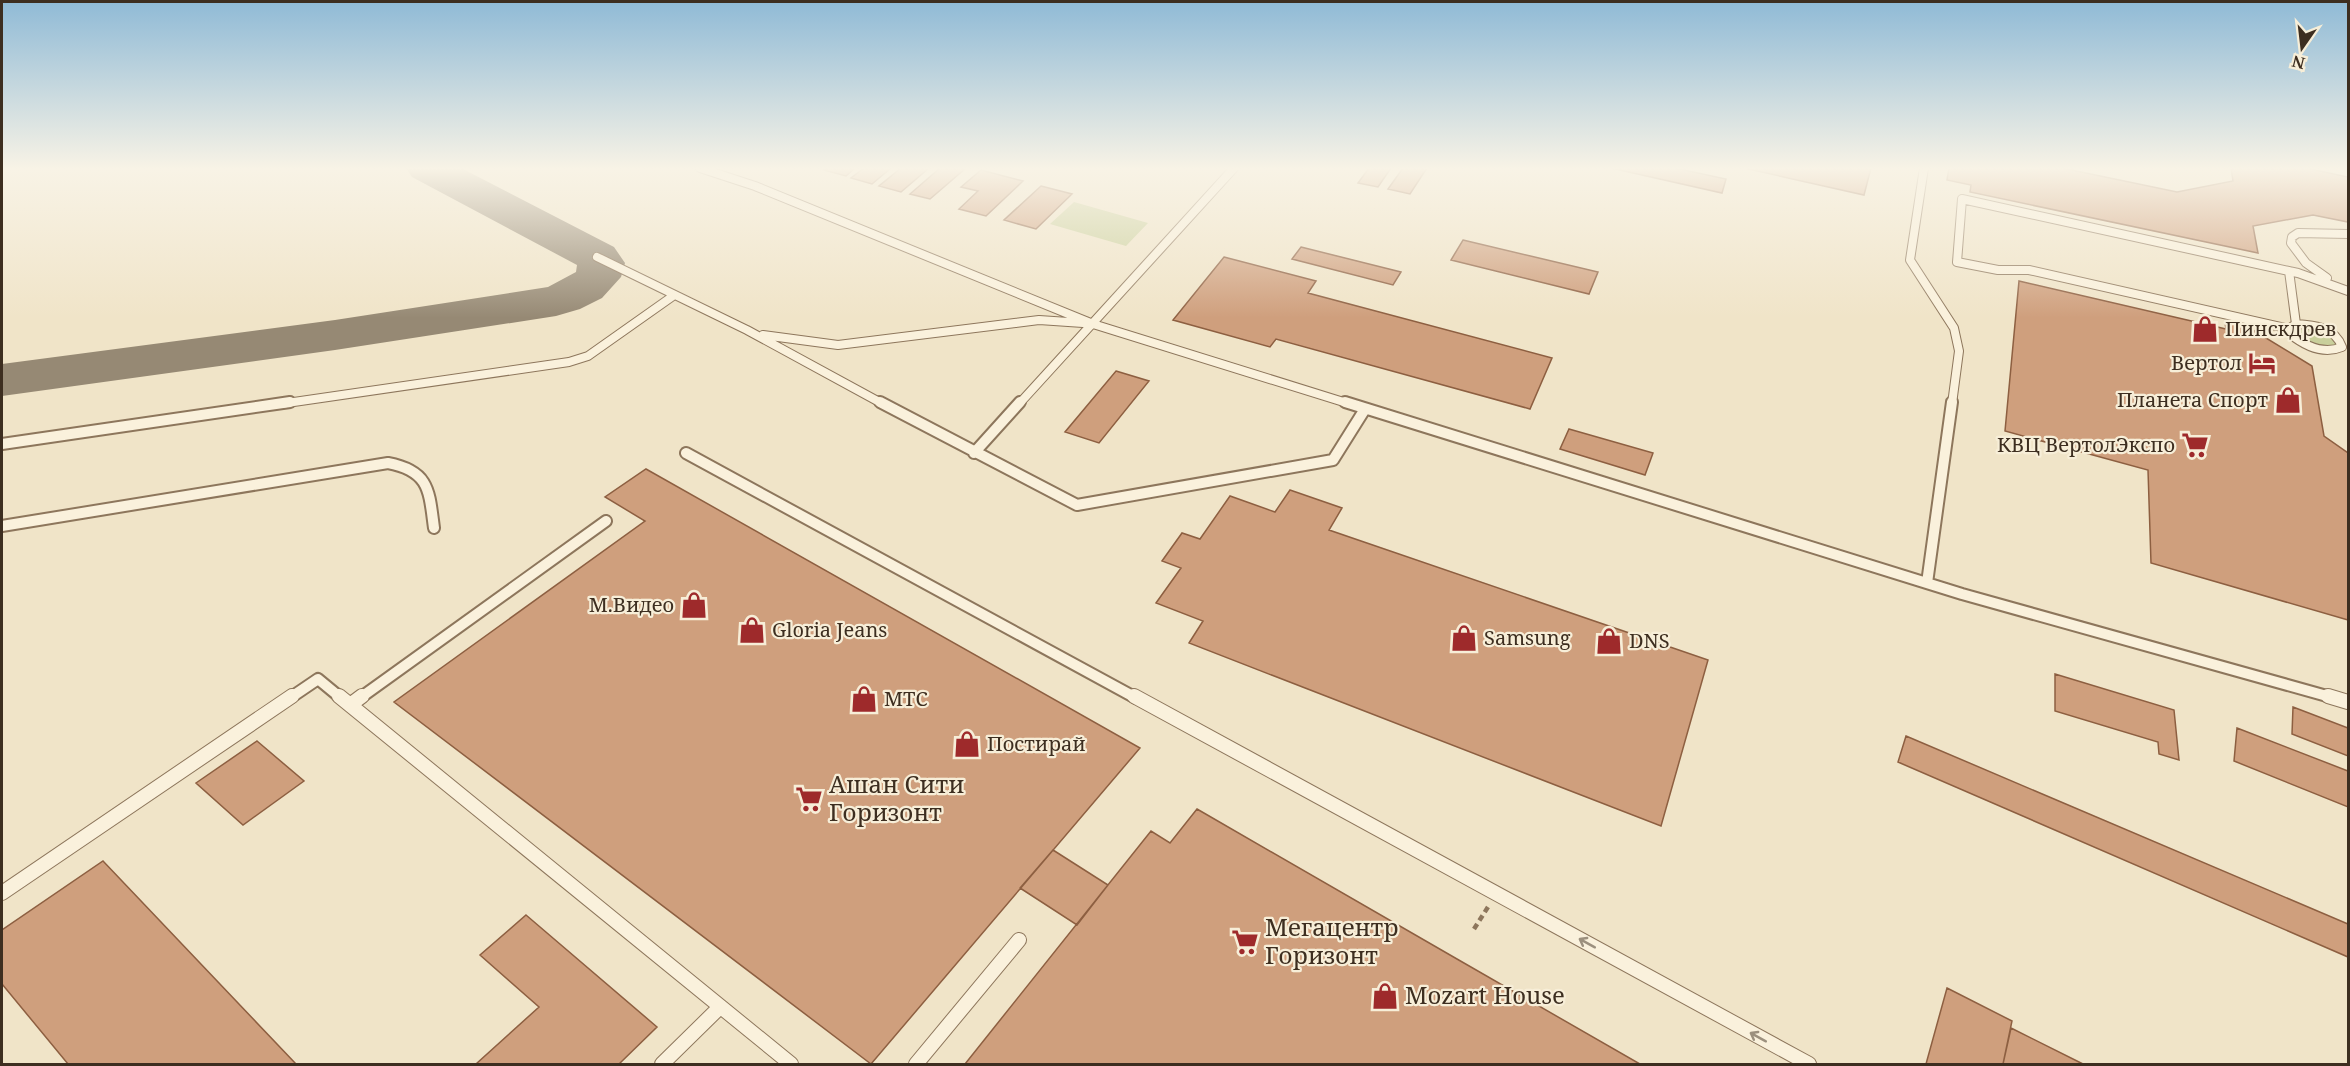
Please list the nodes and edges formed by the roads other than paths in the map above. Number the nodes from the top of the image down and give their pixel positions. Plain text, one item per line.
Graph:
1 (832, 218) edge
2 (1189, 218) edge
3 (1916, 218) edge
4 (1961, 218) edge
5 (2047, 218) edge
6 (2349, 234) edge
7 (597, 257) dead end
8 (2289, 271) junction
9 (2337, 285) junction
10 (2349, 291) edge
11 (674, 296) junction
12 (1093, 324) junction
13 (2293, 327) junction
14 (747, 330) junction
15 (2345, 345) edge
16 (1365, 409) junction
17 (2, 444) edge
18 (686, 453) dead end
19 (974, 453) junction
20 (606, 521) dead end
21 (2, 526) edge
22 (434, 528) dead end
23 (1927, 584) junction
24 (2349, 702) edge
25 (350, 705) junction
26 (2, 893) edge
27 (1019, 940) dead end
28 (718, 1008) junction
29 (662, 1065) edge
30 (791, 1065) edge
31 (916, 1065) edge
32 (1809, 1065) edge

1 - 12 lane
2 - 12 lane
3 - 23 lane
4 - 13 lane
5 - 8 lane
6 - 9 lane
7 - 11 lane
8 - 9 lane
8 - 13 lane
9 - 10 lane
11 - 14 lane
11 - 17 lane
12 - 14 lane
12 - 16 lane
12 - 19 lane
13 - 15 lane
13 - 15 lane
14 - 19 lane
16 - 19 lane
16 - 23 lane
32 -> 18 lane
20 - 25 lane
21 - 22 lane
23 - 24 lane
25 - 26 lane
25 - 28 lane
27 - 31 lane
28 - 29 lane
28 - 30 lane

